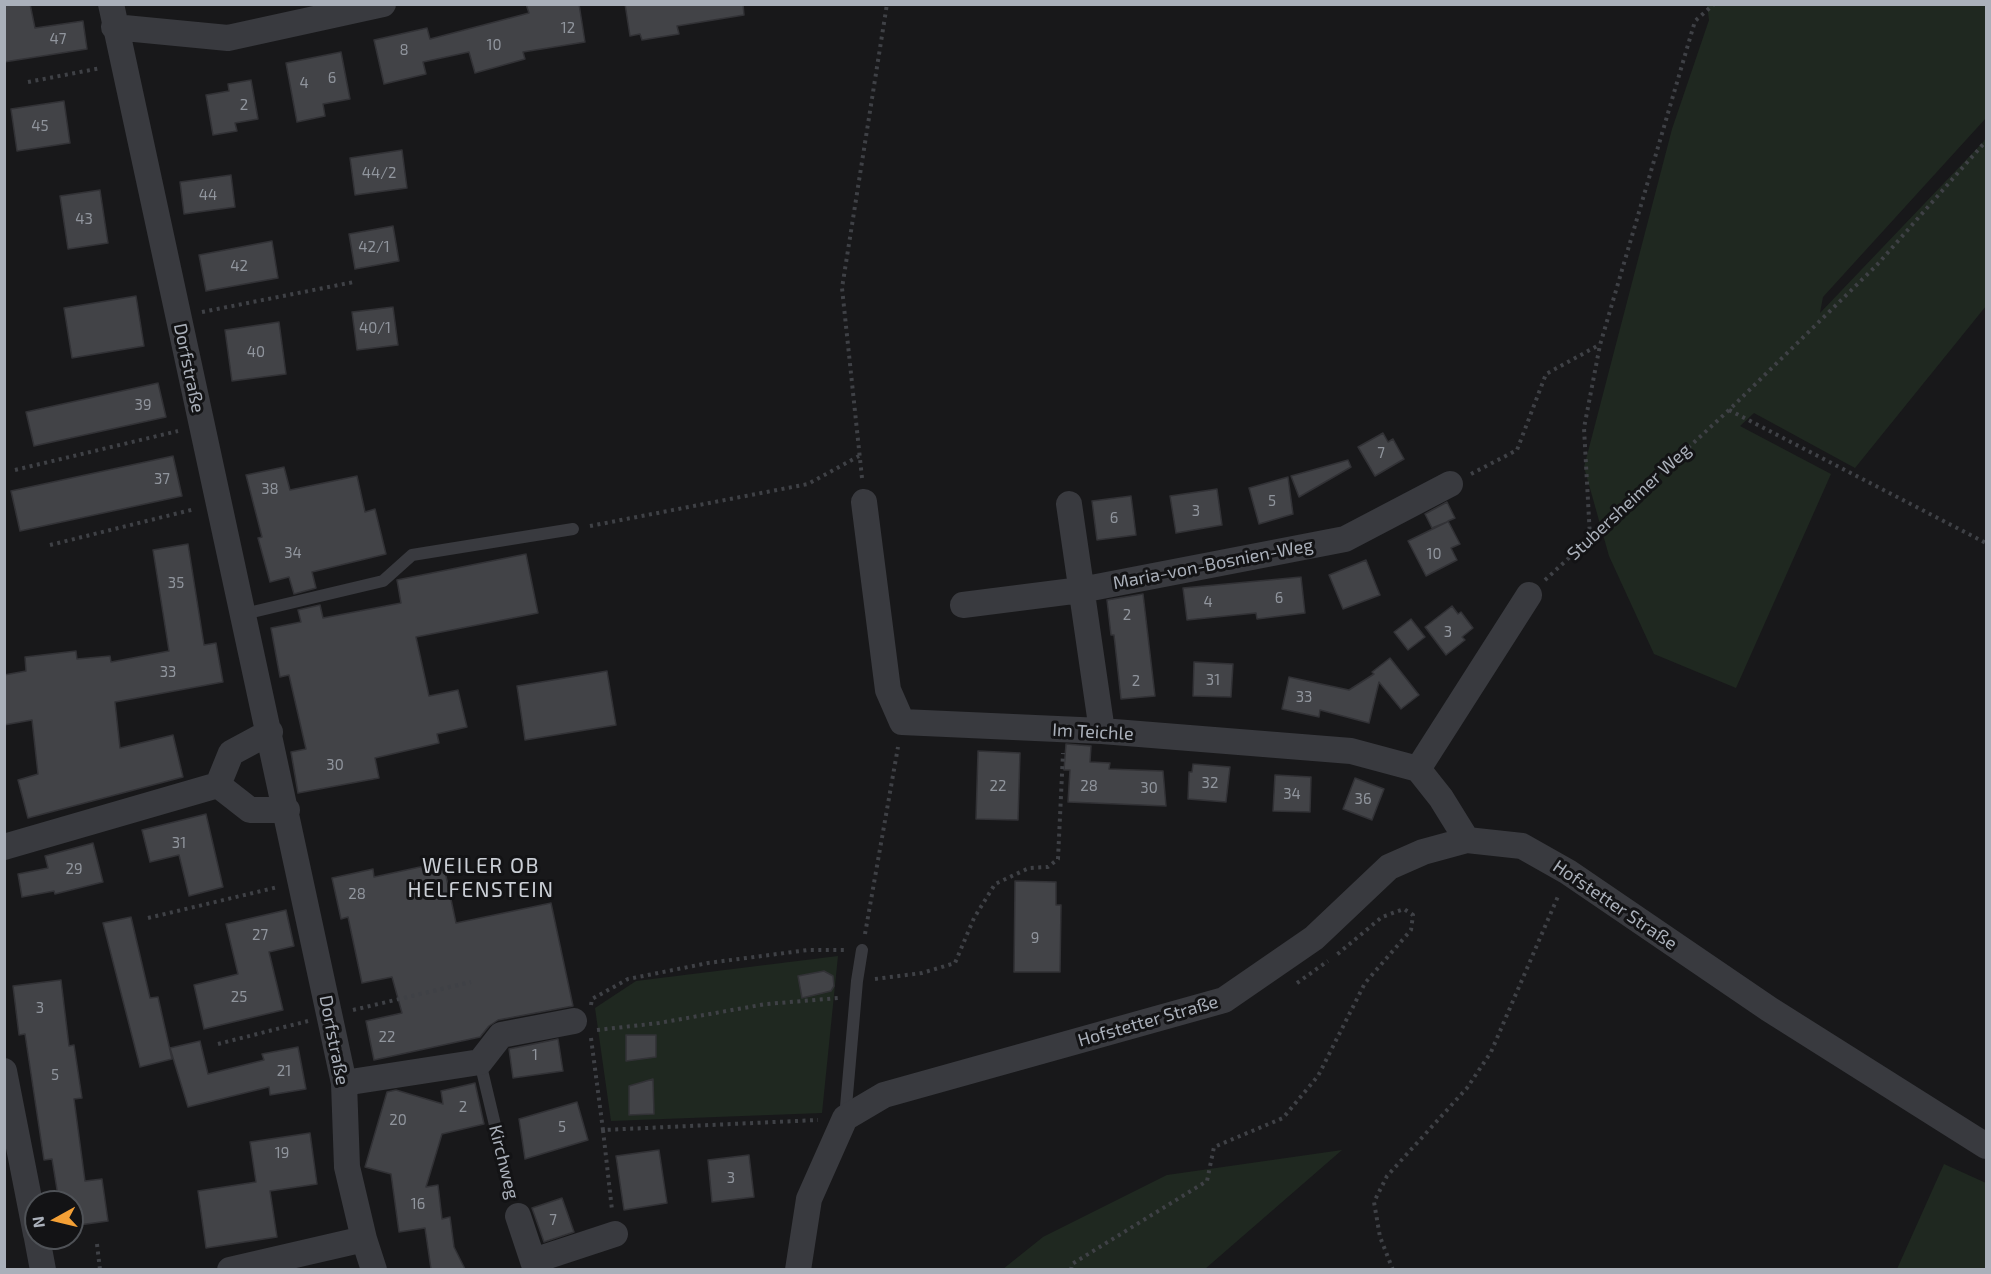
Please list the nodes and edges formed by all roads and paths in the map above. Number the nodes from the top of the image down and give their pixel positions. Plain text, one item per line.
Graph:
1 (383, 4) edge
2 (887, 4) edge
3 (1714, 4) edge
4 (112, 16) edge
5 (122, 63) junction
6 (28, 82) dead end
7 (1986, 141) edge
8 (354, 282) dead end
9 (178, 317) junction
10 (1600, 345) junction
11 (1729, 410) junction
12 (202, 425) junction
13 (859, 456) junction
14 (15, 470) dead end
15 (1450, 484) joint
16 (864, 502) joint
17 (219, 504) junction
18 (1069, 504) dead end
19 (573, 529) joint
20 (1590, 538) junction
21 (1986, 543) edge
22 (50, 545) dead end
23 (1081, 590) junction
24 (1528, 595) joint
25 (963, 605) dead end
26 (243, 614) junction
27 (902, 722) junction
28 (1064, 730) junction
29 (1102, 731) junction
30 (270, 732) junction
31 (1418, 769) junction
32 (219, 785) junction
33 (287, 810) junction
34 (1467, 840) junction
35 (4, 847) edge
36 (1568, 872) junction
37 (302, 881) junction
38 (148, 918) dead end
39 (862, 950) junction
40 (857, 981) junction
41 (471, 982) dead end
42 (1287, 988) dead end
43 (856, 996) junction
44 (330, 1016) junction
45 (581, 1021) joint
46 (218, 1044) dead end
47 (480, 1062) junction
48 (4, 1071) edge
49 (344, 1083) junction
50 (845, 1118) junction
51 (820, 1120) dead end
52 (495, 1125) joint
53 (603, 1130) junction
54 (1986, 1146) edge
55 (27, 1190) edge
56 (518, 1216) joint
57 (615, 1234) joint
58 (364, 1239) junction
59 (97, 1244) dead end
60 (39, 1250) edge
61 (535, 1265) edge
62 (43, 1269) edge
63 (100, 1269) edge
64 (230, 1269) edge
65 (374, 1269) edge
66 (798, 1269) edge
67 (1071, 1269) edge
68 (1393, 1269) edge

1 - 4 street
2 - 13 path
3 - 10 path
4 - 5 street, Dorfstraße
5 - 6 path
5 - 9 street, Dorfstraße
7 - 11 path, Stubersheimer Weg
8 - 9 path
9 - 12 street, Dorfstraße
10 - 15 path
10 - 20 path
11 - 20 path, Stubersheimer Weg
11 - 21 path
12 - 14 path
12 - 17 street, Dorfstraße
13 - 16 path
13 - 19 path
15 - 23 street, Maria-von-Bosnien-Weg
16 - 27 street
17 - 22 path
17 - 26 street, Dorfstraße
18 - 23 street
19 - 26 lane
20 - 24 path, Stubersheimer Weg
23 - 25 street, Maria-von-Bosnien-Weg
23 - 29 street
24 - 31 street
26 - 30 street, Dorfstraße
27 - 28 street, Im Teichle
27 - 39 path
28 - 29 street, Im Teichle
28 - 40 path
29 - 31 street, Im Teichle
30 - 32 street
30 - 33 street, Dorfstraße
31 - 34 street
32 - 33 street
32 - 35 street
33 - 37 street, Dorfstraße
34 - 36 street, Hofstetter Straße
34 - 50 street, Hofstetter Straße
36 - 54 street, Hofstetter Straße
36 - 68 path
37 - 38 path
37 - 44 street, Dorfstraße
39 - 40 lane
39 - 45 path
40 - 43 lane
41 - 44 path
42 - 67 path
43 - 50 lane
43 - 53 path
44 - 46 path
44 - 49 street, Dorfstraße
45 - 47 street
47 - 49 street
47 - 52 lane, Kirchweg
48 - 55 street
49 - 58 street, Dorfstraße
50 - 66 street
51 - 53 path
52 - 56 path, Kirchweg
53 - 57 path
56 - 61 street, Kirchweg
57 - 61 street, Kirchweg
58 - 64 street
58 - 65 street, Dorfstraße
59 - 63 path
60 - 62 street

